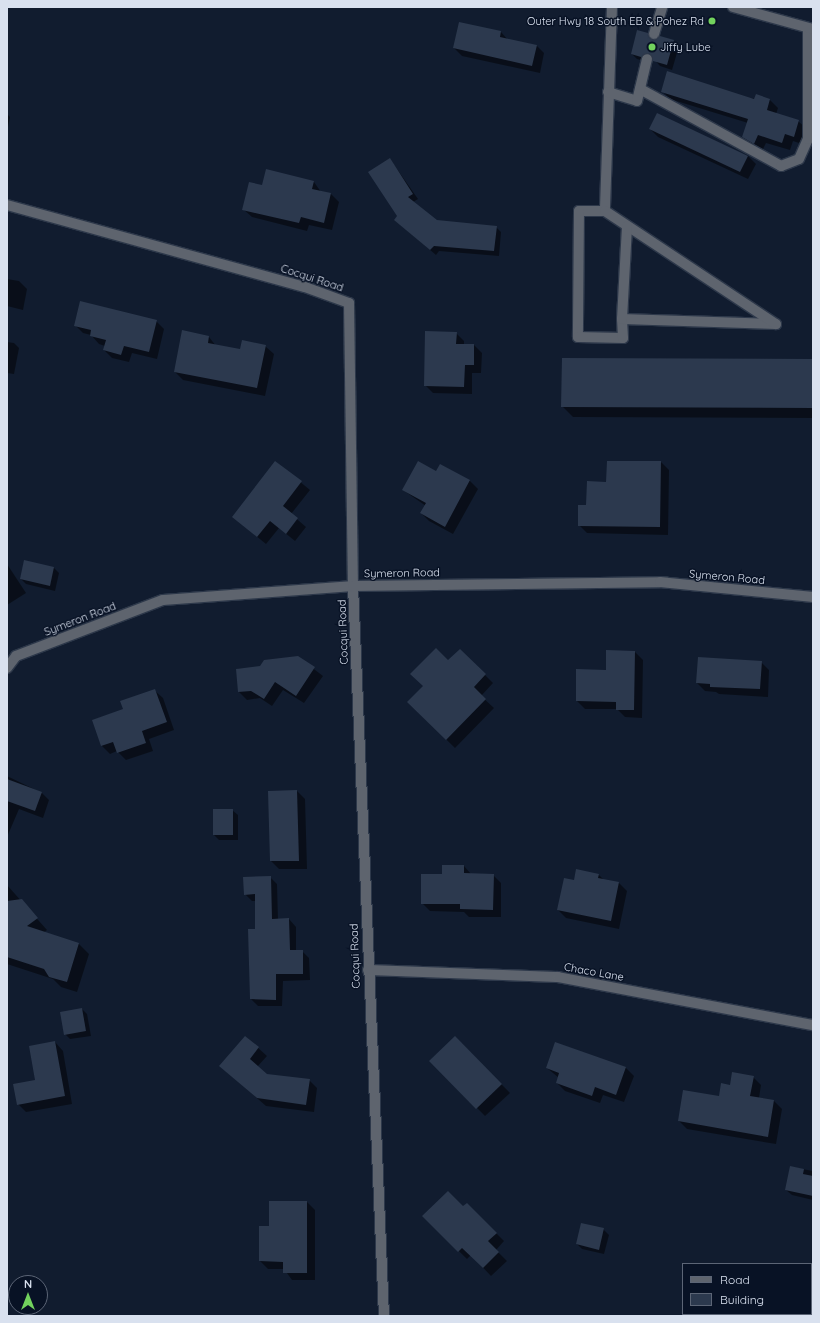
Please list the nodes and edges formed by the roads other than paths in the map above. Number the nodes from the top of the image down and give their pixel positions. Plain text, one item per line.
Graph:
1 (612, 7) edge
2 (662, 7) edge
3 (733, 7) edge
4 (811, 28) edge
5 (654, 34) dead end
6 (647, 59) dead end
7 (640, 89) junction
8 (608, 92) junction
9 (7, 205) edge
10 (605, 211) junction
11 (627, 226) junction
12 (622, 319) junction
13 (353, 586) junction
14 (813, 597) edge
15 (7, 668) edge
16 (368, 970) junction
17 (813, 1025) edge
18 (384, 1316) edge

1 - 8 street
2 - 5 street
3 - 4 street
4 - 7 street
6 - 7 street
7 - 8 street
8 - 10 street
9 - 13 street, Cocqui Road
10 - 11 street
10 - 12 street
11 - 12 street
11 - 12 street
13 - 14 street, Symeron Road
13 - 15 street, Symeron Road
13 - 16 street, Cocqui Road
16 - 17 street, Chaco Lane
16 - 18 street, Cocqui Road

